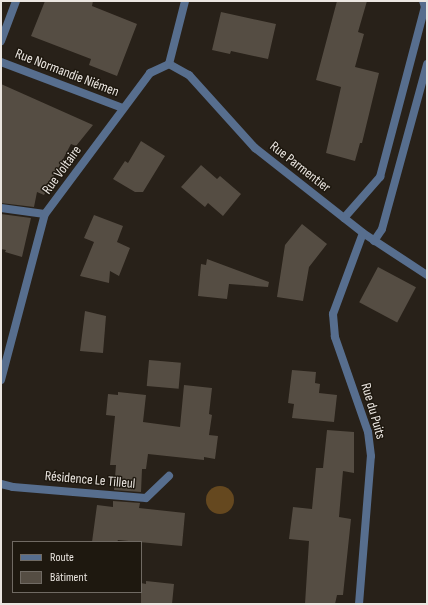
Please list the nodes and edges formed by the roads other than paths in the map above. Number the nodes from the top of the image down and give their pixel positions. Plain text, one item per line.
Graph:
1 (16, 1) edge
2 (185, 1) edge
3 (423, 1) edge
4 (1, 41) edge
5 (1, 62) edge
6 (169, 64) junction
7 (427, 64) edge
8 (123, 108) junction
9 (1, 208) edge
10 (45, 214) junction
11 (344, 218) junction
12 (363, 233) junction
13 (374, 241) junction
14 (427, 275) edge
15 (1, 380) edge
16 (169, 476) dead end
17 (1, 484) edge
18 (359, 604) edge

1 - 4 street
2 - 6 street
3 - 11 street
5 - 8 street, Rue Normandie Niémen
6 - 8 street, Rue Voltaire
6 - 11 street, Rue Parmentier
7 - 13 street
8 - 10 street, Rue Voltaire
9 - 10 street
10 - 15 street, Rue Voltaire
11 - 12 street, Rue Parmentier
12 - 13 street, Rue Parmentier
12 - 18 street, Rue du Puits
13 - 14 street, Rue Parmentier
16 - 17 street, Résidence Le Tilleul

